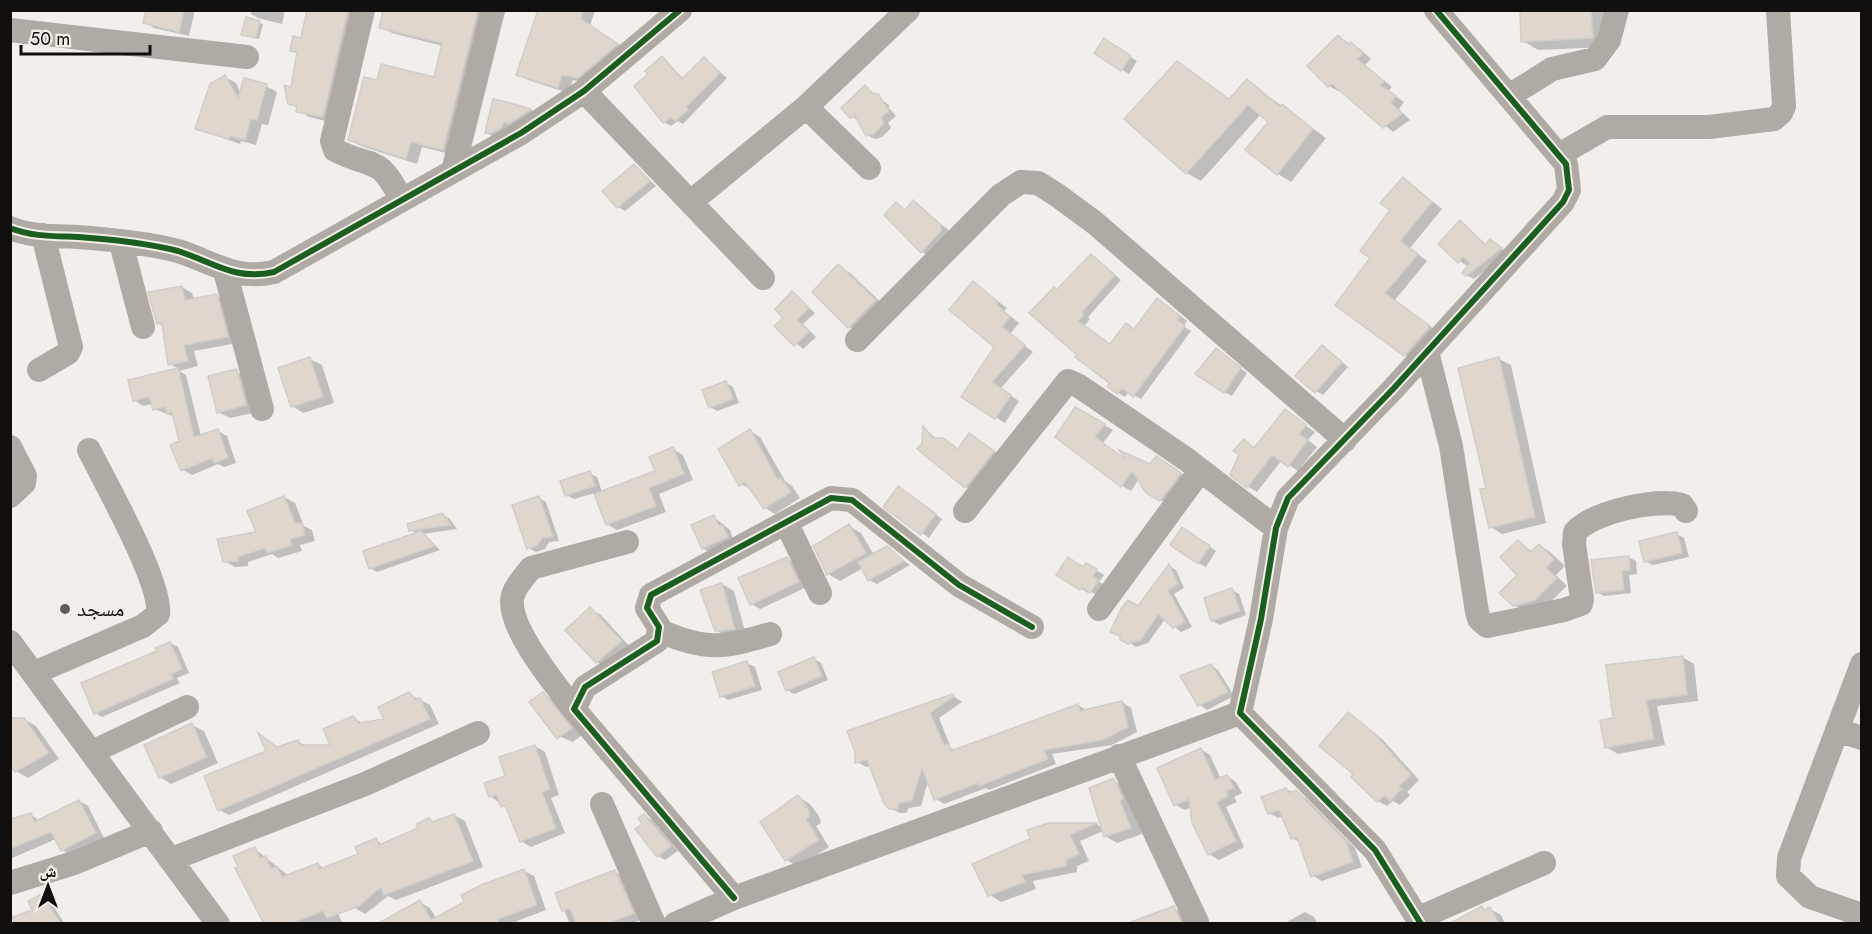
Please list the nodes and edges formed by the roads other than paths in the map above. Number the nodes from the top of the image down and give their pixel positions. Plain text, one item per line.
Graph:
1 (363, 10) edge
2 (493, 10) edge
3 (680, 10) edge
4 (908, 10) edge
5 (1436, 10) edge
6 (1617, 10) edge
7 (1778, 10) edge
8 (10, 30) edge
9 (247, 57) dead end
10 (584, 91) junction
11 (1509, 96) junction
12 (806, 107) junction
13 (1558, 155) junction
14 (869, 168) dead end
15 (453, 171) junction
16 (401, 199) junction
17 (692, 201) junction
18 (10, 228) edge
19 (43, 235) junction
20 (122, 243) junction
21 (225, 271) junction
22 (763, 278) dead end
23 (143, 327) dead end
24 (857, 340) dead end
25 (1427, 352) junction
26 (39, 370) dead end
27 (262, 410) dead end
28 (1345, 440) junction
29 (10, 447) edge
30 (89, 450) dead end
31 (1200, 471) junction
32 (10, 496) edge
33 (965, 511) dead end
34 (1686, 511) dead end
35 (786, 522) junction
36 (1276, 528) junction
37 (627, 542) dead end
38 (820, 593) dead end
39 (1099, 609) dead end
40 (1032, 627) dead end
41 (660, 632) junction
42 (770, 634) dead end
43 (12, 646) edge
44 (1862, 664) edge
45 (34, 673) junction
46 (188, 707) dead end
47 (574, 709) junction
48 (1240, 713) junction
49 (1837, 730) junction
50 (478, 733) dead end
51 (1862, 738) edge
52 (92, 752) junction
53 (1119, 756) junction
54 (602, 804) dead end
55 (151, 831) junction
56 (172, 859) junction
57 (1544, 863) dead end
58 (10, 883) edge
59 (734, 898) junction
60 (1862, 915) edge
61 (1420, 921) edge
62 (1197, 922) edge
63 (218, 924) edge
64 (654, 924) edge
65 (675, 924) edge

1 - 16 street
2 - 15 street
3 - 10 street
4 - 12 street
5 - 11 street
6 - 11 street
7 - 13 street
8 - 9 street
10 - 15 street
10 - 17 street
11 - 13 street
12 - 14 street
12 - 17 street
13 - 25 street
15 - 16 street
16 - 21 street
17 - 22 street
18 - 19 street
19 - 20 street
19 - 26 street
20 - 21 street
20 - 23 street
21 - 27 street
24 - 28 street
25 - 28 street
25 - 34 street
28 - 36 street
29 - 32 street
30 - 45 street
31 - 33 street
31 - 36 street
31 - 39 street
35 - 38 street
35 - 40 street
35 - 41 street
36 - 48 street
37 - 47 street
41 - 42 street
41 - 47 street
43 - 45 street
44 - 49 street
45 - 52 street
46 - 52 street
47 - 59 street
48 - 53 street
48 - 61 street
49 - 51 street
49 - 60 street
50 - 56 street
52 - 55 street
53 - 59 street
53 - 62 street
54 - 64 street
55 - 56 street
55 - 58 street
56 - 63 street
57 - 61 street
59 - 65 street

